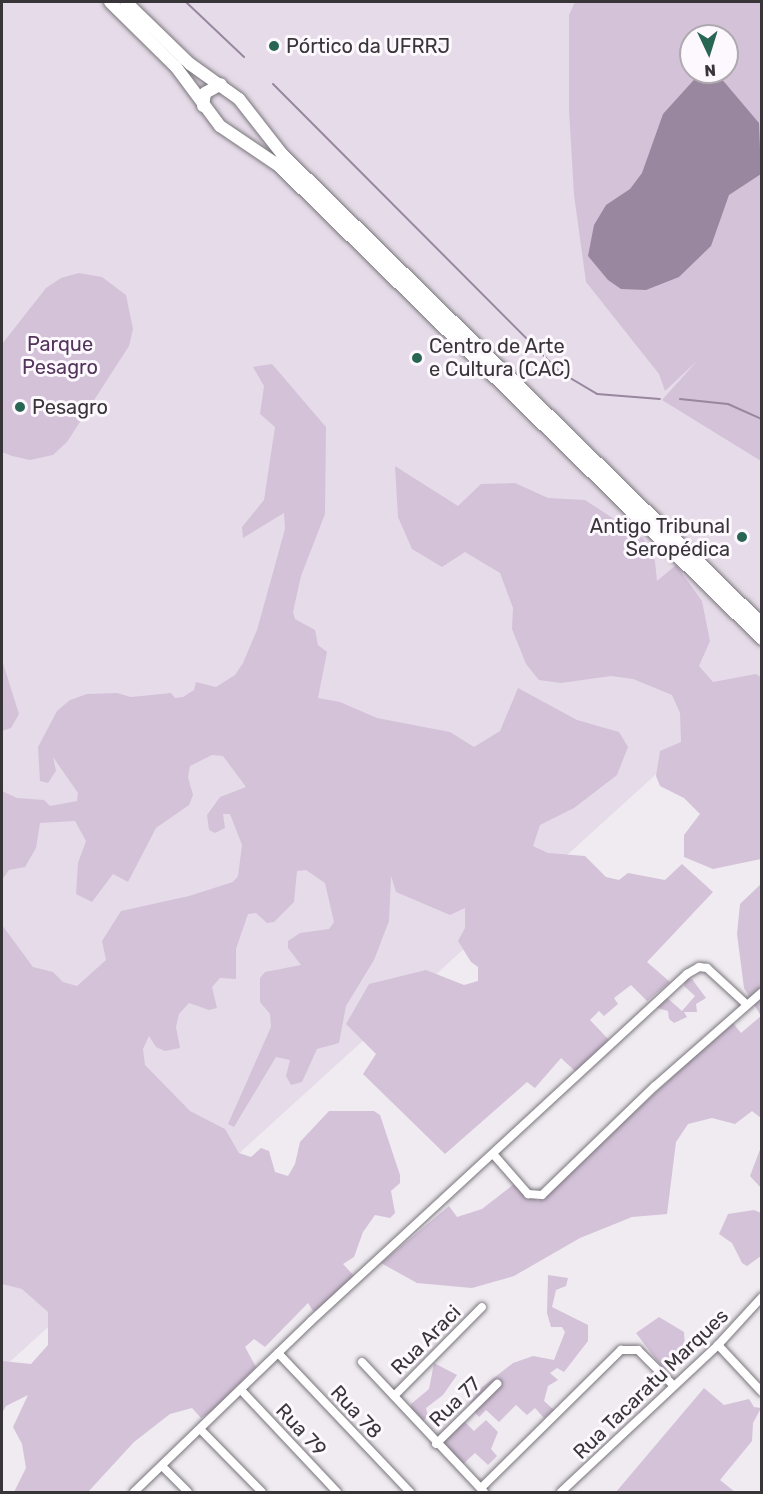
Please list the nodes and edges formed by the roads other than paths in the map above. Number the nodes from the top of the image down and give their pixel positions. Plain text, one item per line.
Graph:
1 (110, 2) edge
2 (126, 2) edge
3 (221, 84) junction
4 (203, 106) junction
5 (254, 118) junction
6 (236, 137) junction
7 (762, 624) edge
8 (762, 639) edge
9 (762, 992) edge
10 (745, 1004) junction
11 (494, 1155) junction
12 (761, 1299) edge
13 (482, 1307) dead end
14 (718, 1344) junction
15 (278, 1353) junction
16 (362, 1362) dead end
17 (497, 1384) dead end
18 (673, 1385) junction
19 (241, 1390) junction
20 (762, 1392) edge
21 (394, 1396) junction
22 (200, 1429) junction
23 (436, 1444) junction
24 (163, 1467) junction
25 (482, 1490) edge
26 (134, 1492) edge
27 (188, 1492) edge
28 (262, 1492) edge
29 (337, 1492) edge
30 (410, 1492) edge
31 (561, 1492) edge

1 - 4 highway
2 - 3 highway
3 - 4 highway
3 - 5 highway
4 - 6 highway
5 - 6 highway
5 - 7 highway
6 - 8 highway
9 - 10 street
10 - 11 street
10 - 11 street
11 - 15 street
12 - 14 street, Rua Tacaratu Marques
13 - 21 street, Rua Araci
14 - 18 street, Rua Tacaratu Marques
14 - 20 street
15 - 19 street
15 - 30 street, Rua 78
16 - 21 street, Rua 77
17 - 23 street, Rua 77
18 - 25 street
18 - 31 street, Rua Tacaratu Marques
19 - 22 street
19 - 29 street, Rua 79
21 - 23 street, Rua 77
22 - 24 street
22 - 28 street
23 - 25 street, Rua 77
24 - 26 street
24 - 27 street

